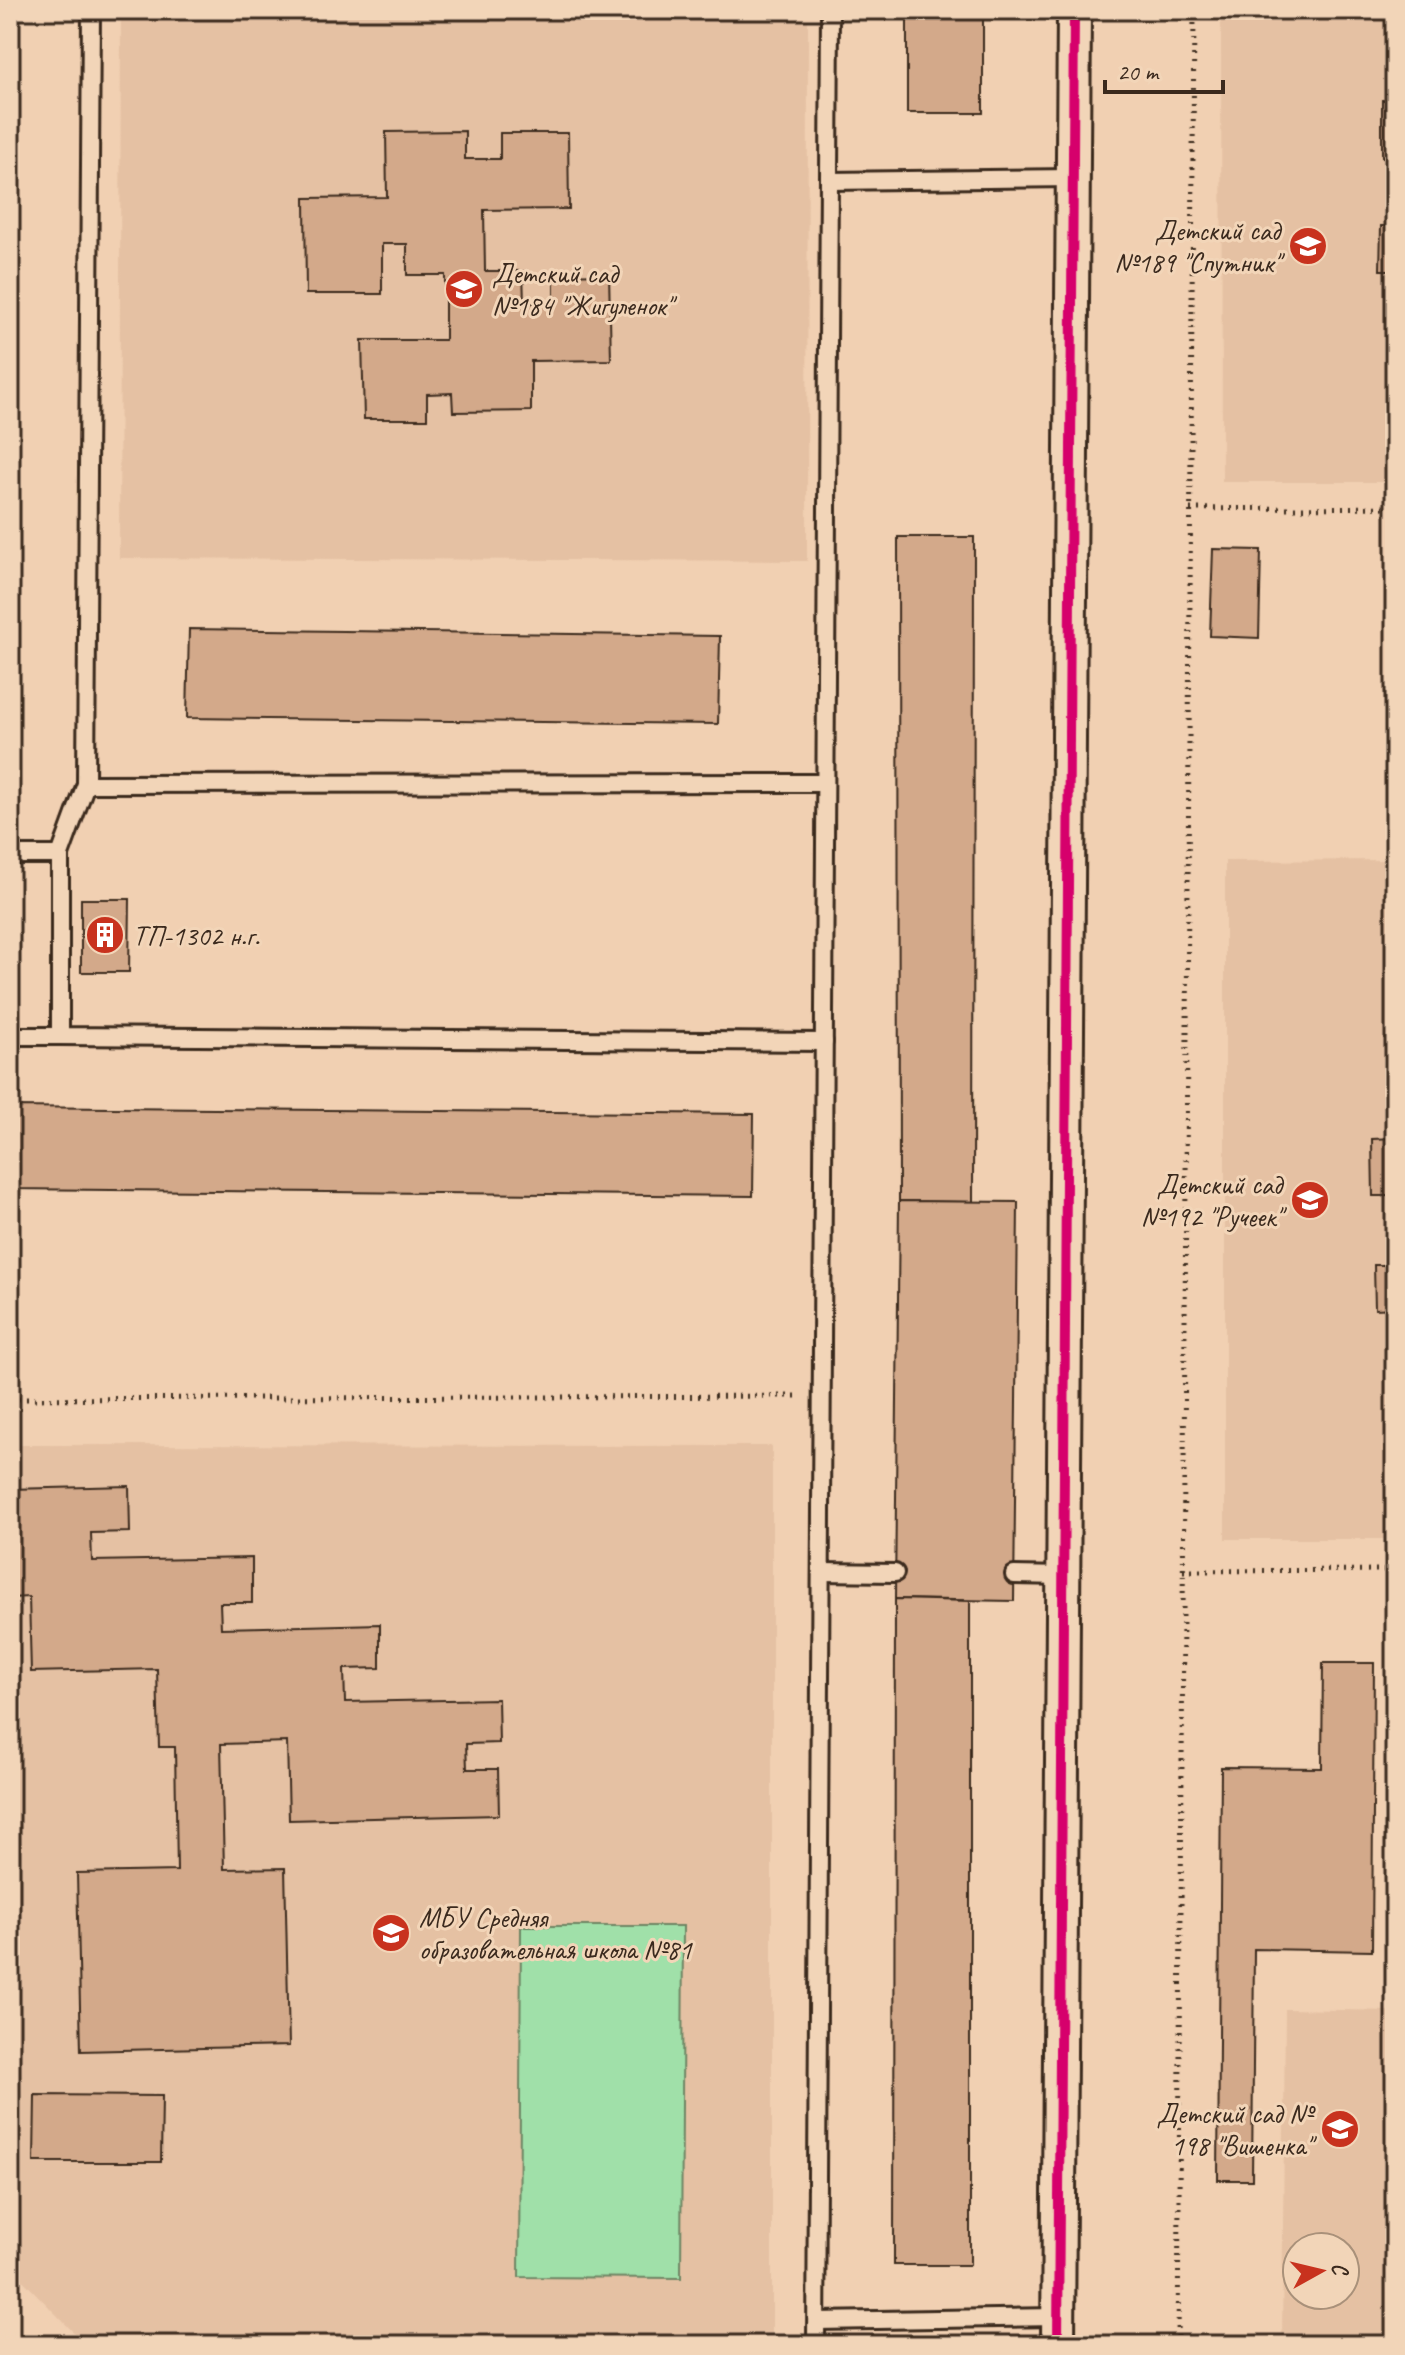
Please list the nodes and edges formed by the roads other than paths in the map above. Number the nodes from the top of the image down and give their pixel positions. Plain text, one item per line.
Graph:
1 (91, 10) edge
2 (830, 10) edge
3 (1074, 10) edge
4 (1073, 178) junction
5 (829, 181) junction
6 (825, 783) junction
7 (86, 784) junction
8 (10, 855) edge
9 (60, 855) junction
10 (10, 1036) edge
11 (60, 1036) junction
12 (824, 1042) junction
13 (821, 1572) junction
14 (895, 1573) dead end
15 (1014, 1575) dead end
16 (1064, 1576) junction
17 (817, 2321) junction
18 (1058, 2331) edge
19 (816, 2345) edge

1 - 7 lane
2 - 5 lane
3 - 4 street
4 - 5 lane
4 - 16 street
5 - 6 lane
6 - 7 lane
6 - 12 lane
7 - 9 lane
8 - 9 lane
9 - 11 lane
10 - 11 lane
11 - 12 lane
12 - 13 lane
13 - 14 lane
13 - 17 lane
15 - 16 lane
16 - 18 street
17 - 18 lane
17 - 19 lane

